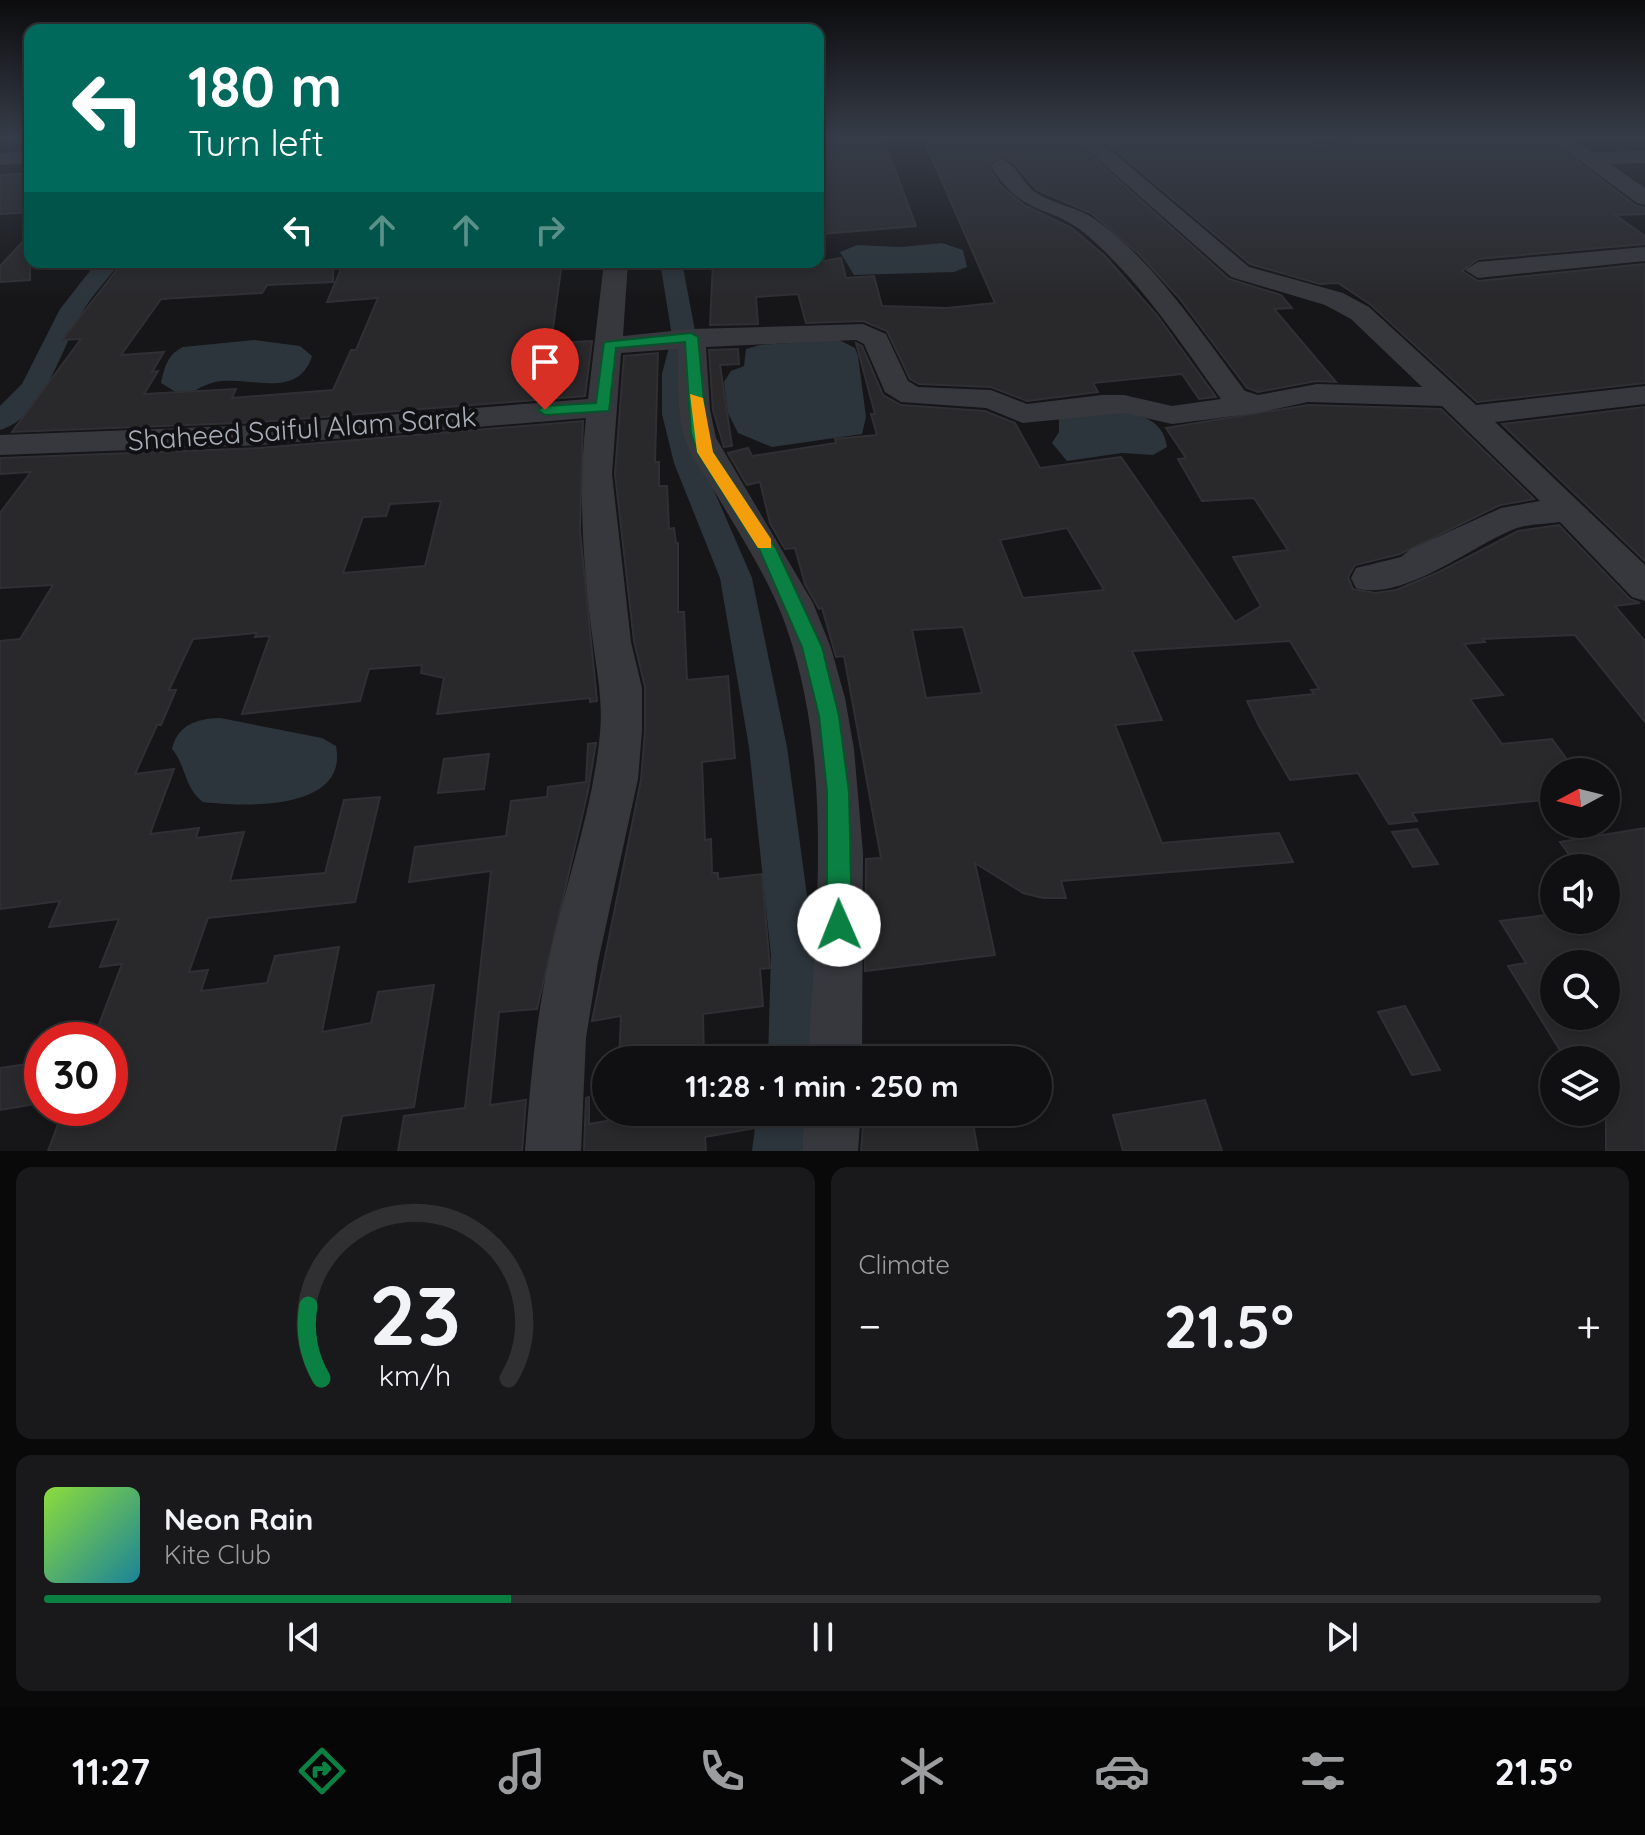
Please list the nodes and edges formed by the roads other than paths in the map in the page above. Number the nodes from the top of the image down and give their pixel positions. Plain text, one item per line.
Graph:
1 (1020, 192) edge
2 (1147, 192) edge
3 (1645, 254) edge
4 (616, 268) edge
5 (1478, 270) dead end
6 (688, 337) junction
7 (617, 344) junction
8 (1645, 395) edge
9 (1246, 405) junction
10 (1461, 406) junction
11 (603, 407) junction
12 (0, 445) edge
13 (1567, 510) junction
14 (1369, 578) dead end
15 (1645, 587) edge
16 (835, 1046) edge
17 (832, 1126) edge
18 (553, 1151) edge
19 (830, 1151) edge

1 - 9 street
2 - 10 street
3 - 5 street
4 - 7 street
6 - 7 street
6 - 9 street
6 - 16 street
7 - 11 street
8 - 10 street
9 - 10 street
10 - 13 street
11 - 12 street, Shaheed Saiful Alam Sarak
11 - 18 street
13 - 14 street
13 - 15 street
17 - 19 street

